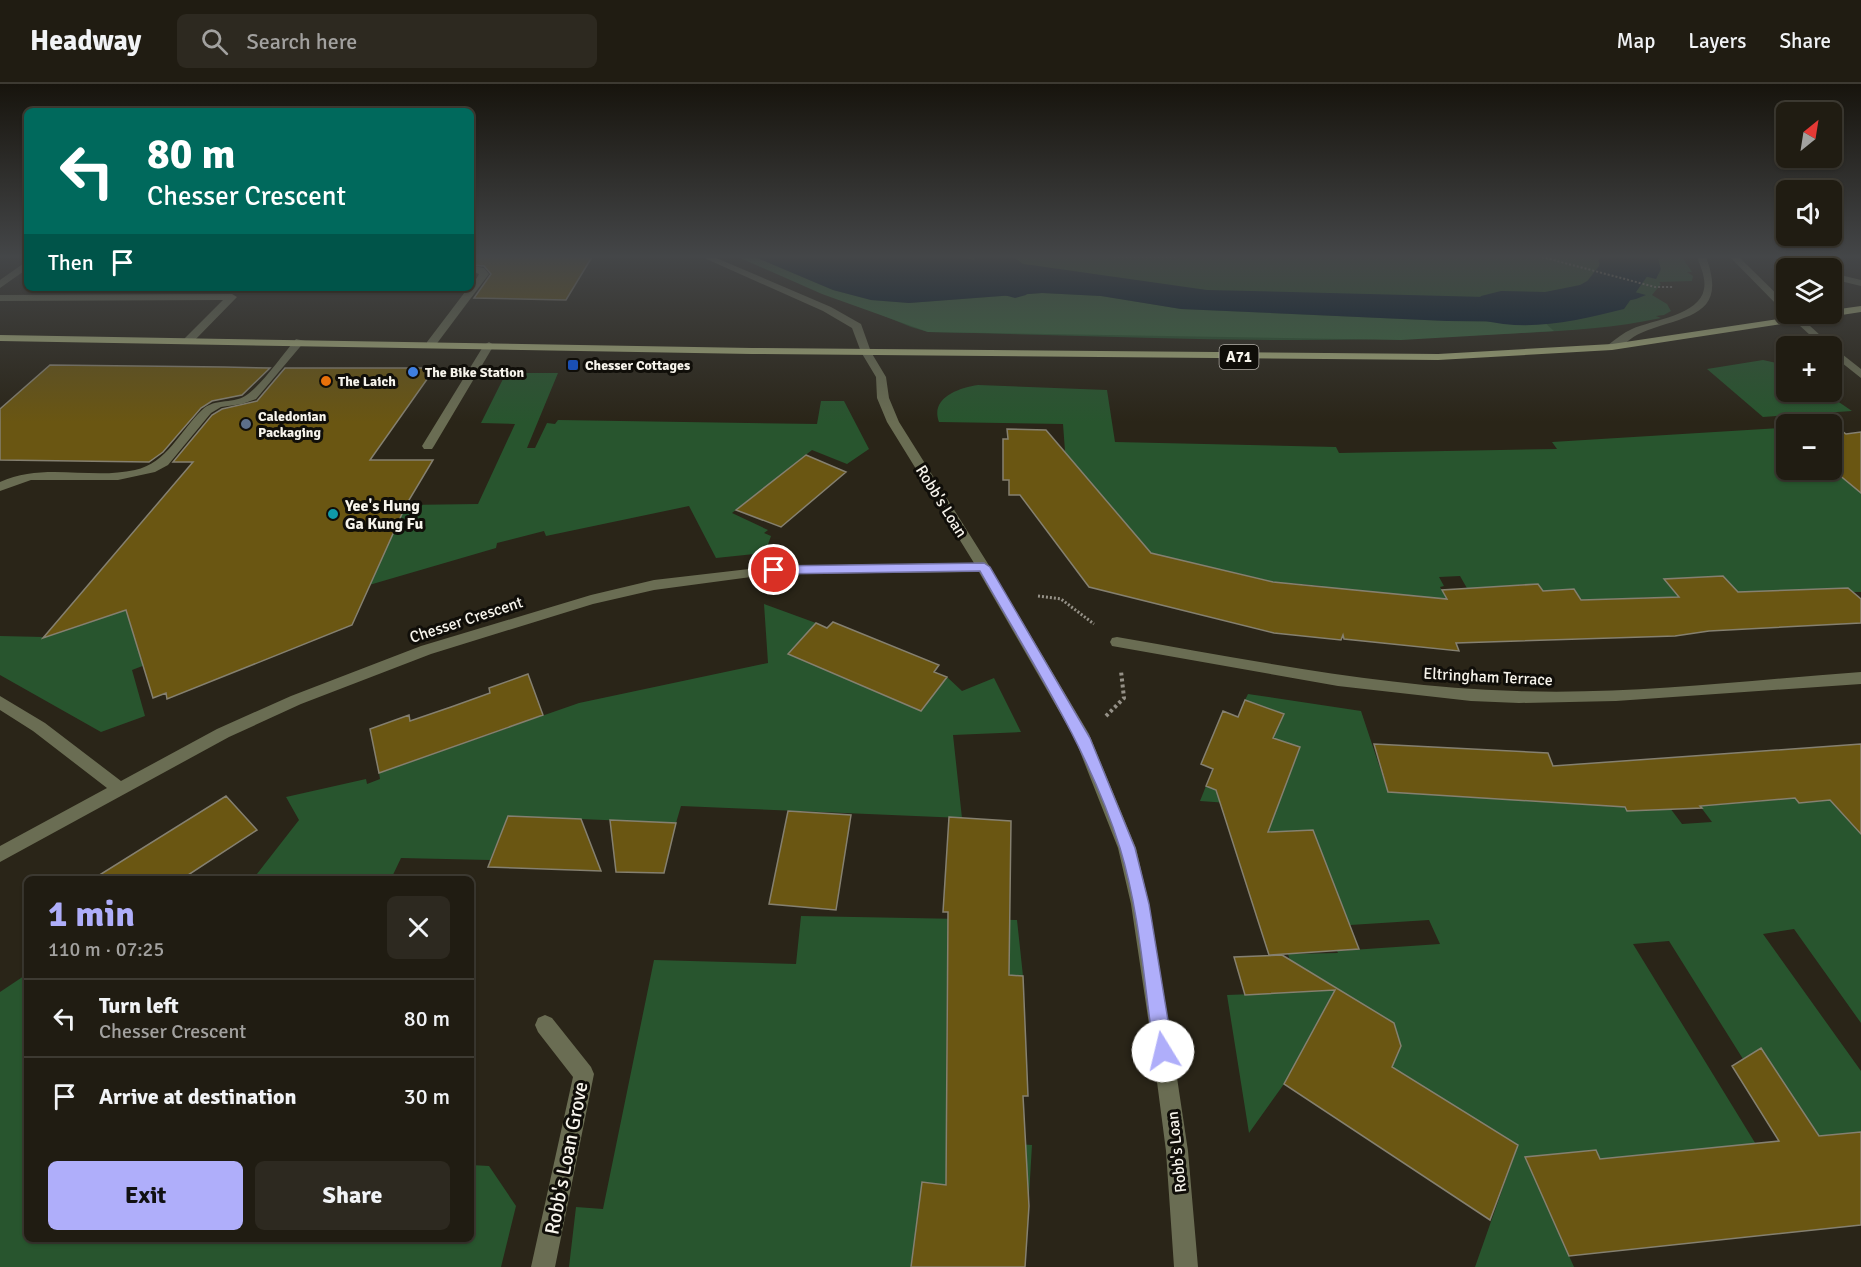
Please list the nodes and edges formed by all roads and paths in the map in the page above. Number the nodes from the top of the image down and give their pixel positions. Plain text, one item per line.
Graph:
1 (217, 312) edge
2 (455, 312) edge
3 (831, 312) edge
4 (1690, 312) edge
5 (1776, 319) edge
6 (1804, 324) edge
7 (1817, 336) edge
8 (0, 338) edge
9 (189, 340) junction
10 (300, 341) junction
11 (431, 344) junction
12 (489, 345) junction
13 (1612, 346) junction
14 (866, 352) junction
15 (1842, 359) edge
16 (1861, 375) edge
17 (428, 446) dead end
18 (0, 487) edge
19 (984, 567) junction
20 (996, 591) junction
21 (1117, 642) junction
22 (1861, 678) edge
23 (0, 702) edge
24 (1083, 738) junction
25 (120, 788) junction
26 (0, 855) edge
27 (545, 1025) dead end
28 (543, 1267) edge
29 (1186, 1267) edge

1 - 9 street
2 - 11 street
3 - 14 street, Robb's Loan
4 - 13 street
5 - 13 main road, A71
6 - 7 street
8 - 9 main road, A71
9 - 10 main road, A71
10 - 11 main road, A71
10 - 18 street
11 - 12 main road, A71
12 - 14 main road, A71
12 - 17 street
13 - 14 main road, A71
14 - 19 street, Robb's Loan
15 - 16 street
19 - 20 street, Robb's Loan
19 - 25 street, Chesser Crescent
20 - 21 path
20 - 24 street, Robb's Loan
21 - 22 street, Eltringham Terrace
21 - 24 path
23 - 25 street
24 - 29 street, Robb's Loan
25 - 26 street, Chesser Crescent
27 - 28 street, Robb's Loan Grove

